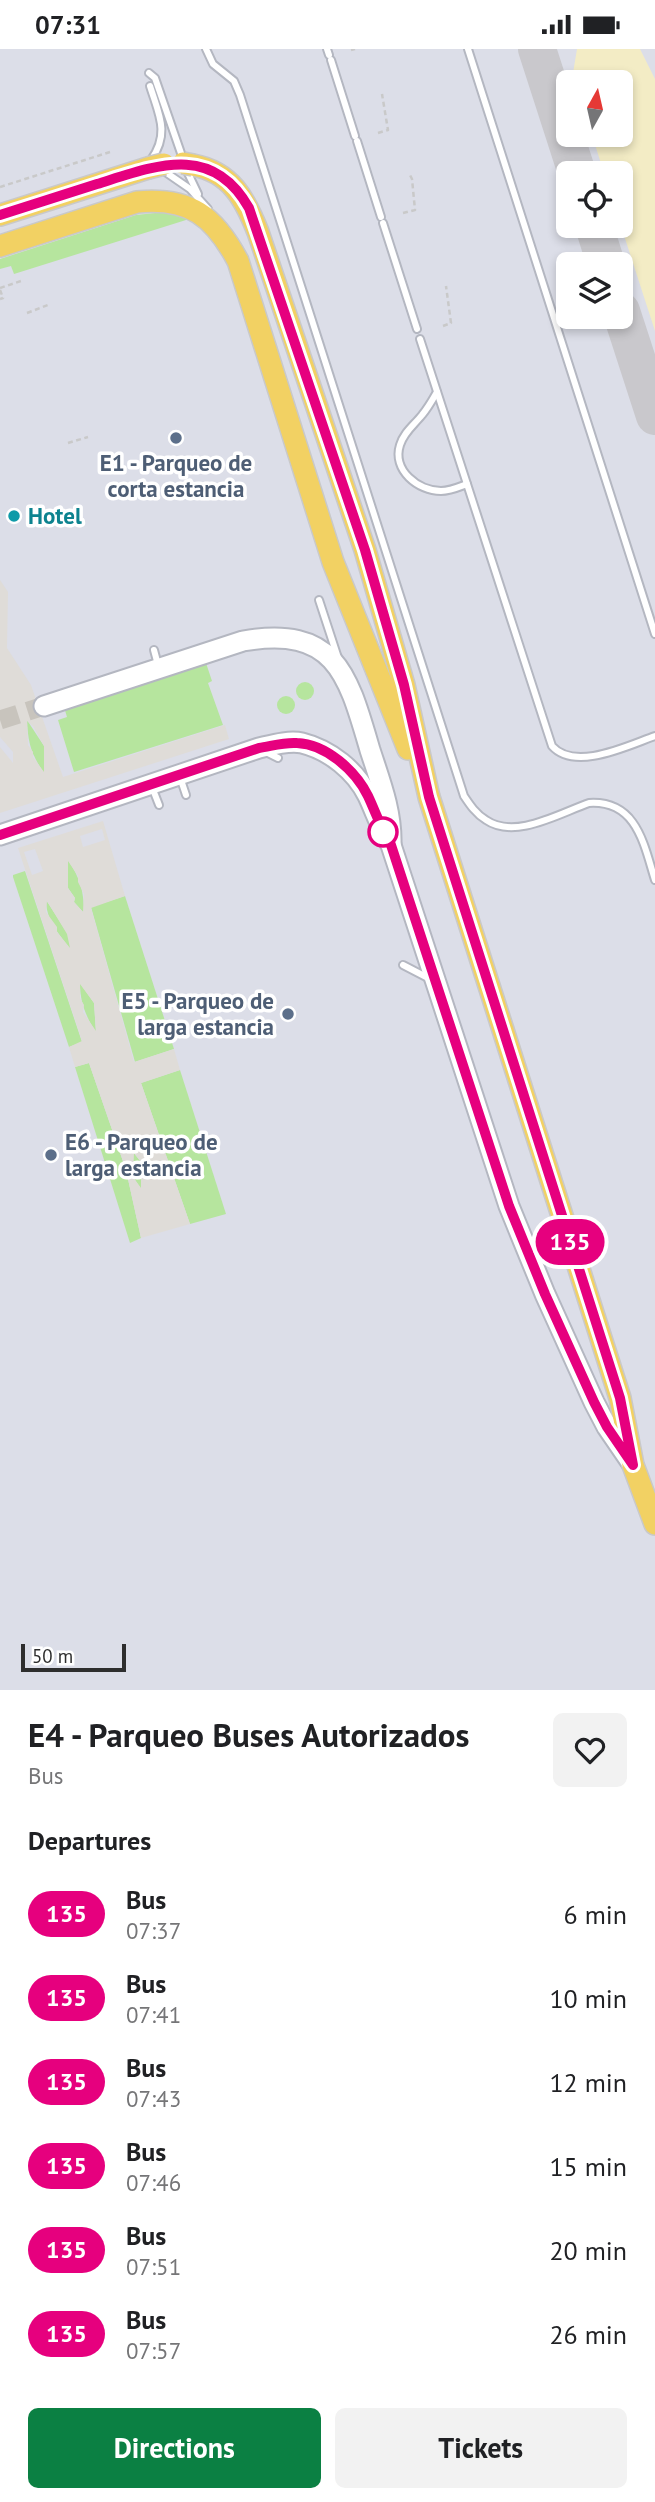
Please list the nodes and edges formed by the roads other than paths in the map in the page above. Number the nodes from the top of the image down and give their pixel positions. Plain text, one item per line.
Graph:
1 (206, 49) edge
2 (468, 49) edge
3 (329, 55) edge
4 (149, 73) dead end
5 (149, 86) dead end
6 (147, 164) junction
7 (127, 166) dead end
8 (115, 170) dead end
9 (201, 199) junction
10 (0, 207) edge
11 (0, 215) edge
12 (224, 235) junction
13 (0, 246) edge
14 (417, 329) dead end
15 (420, 338) dead end
16 (438, 392) junction
17 (467, 484) junction
18 (319, 600) dead end
19 (655, 634) edge
20 (341, 670) junction
21 (44, 706) tunnel mouth
22 (655, 736) edge
23 (259, 748) junction
24 (278, 758) dead end
25 (179, 775) junction
26 (152, 784) junction
27 (186, 795) dead end
28 (429, 797) junction
29 (159, 805) dead end
30 (0, 835) edge
31 (391, 845) junction
32 (655, 880) edge
33 (403, 965) dead end
34 (435, 982) junction
35 (633, 1465) junction
36 (655, 1524) edge

1 - 32 lane
2 - 19 lane
3 - 14 lane
4 - 9 lane
5 - 6 lane
6 - 7 lane
6 - 9 lane
8 - 10 lane
9 - 12 lane
11 - 28 main road, bridge
12 - 13 main road
12 - 28 main road
15 - 16 lane
16 - 17 lane
16 - 17 lane
17 - 22 lane
18 - 20 lane
20 - 21 main road
20 - 31 main road
23 - 24 lane
23 - 25 main road
23 - 31 main road
25 - 26 main road
25 - 27 lane
26 - 29 lane
26 - 30 main road
28 - 35 main road
31 - 34 main road
33 - 34 lane
34 - 35 main road
35 - 36 main road

